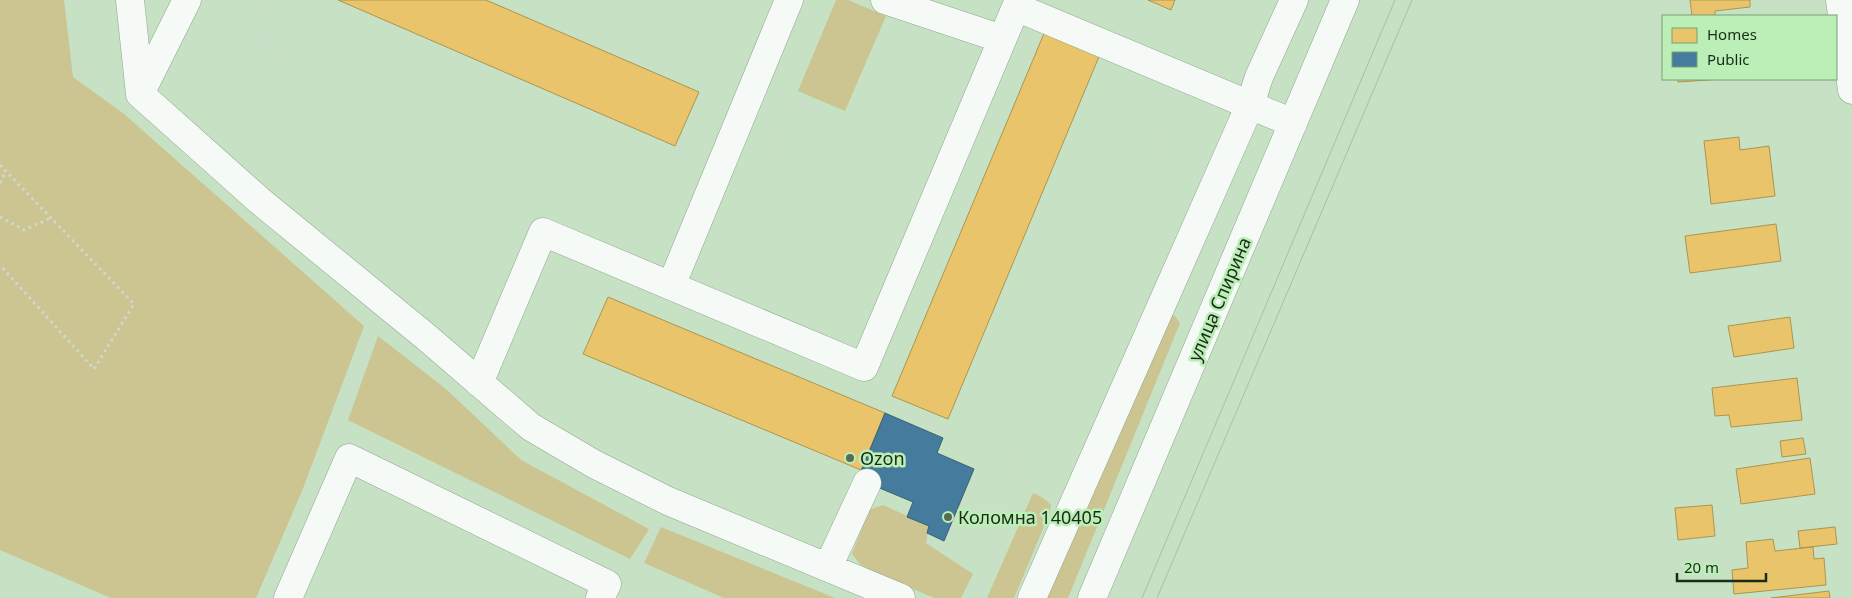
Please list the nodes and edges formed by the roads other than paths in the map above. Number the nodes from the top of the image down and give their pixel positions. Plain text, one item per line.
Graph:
1 (130, 0) edge
2 (789, 0) edge
3 (886, 0) edge
4 (1294, 0) edge
5 (1345, 0) edge
6 (1840, 0) edge
7 (186, 2) edge
8 (1033, 6) edge
9 (1002, 39) junction
10 (1852, 90) edge
11 (140, 94) junction
12 (1250, 105) junction
13 (1293, 123) junction
14 (671, 286) junction
15 (479, 383) junction
16 (867, 483) dead end
17 (828, 568) junction
18 (288, 598) edge
19 (600, 598) edge
20 (901, 598) edge
21 (1032, 598) edge
22 (1092, 598) edge

1 - 11 street
2 - 14 street
3 - 9 street
4 - 12 street
5 - 13 street, улица Спирина
6 - 10 street
7 - 11 street
8 - 9 street
8 - 12 street
9 - 14 street
11 - 15 street
12 - 13 street
12 - 21 street
13 - 22 street, улица Спирина
14 - 15 street
15 - 17 street
16 - 17 street
17 - 20 street
18 - 19 street

